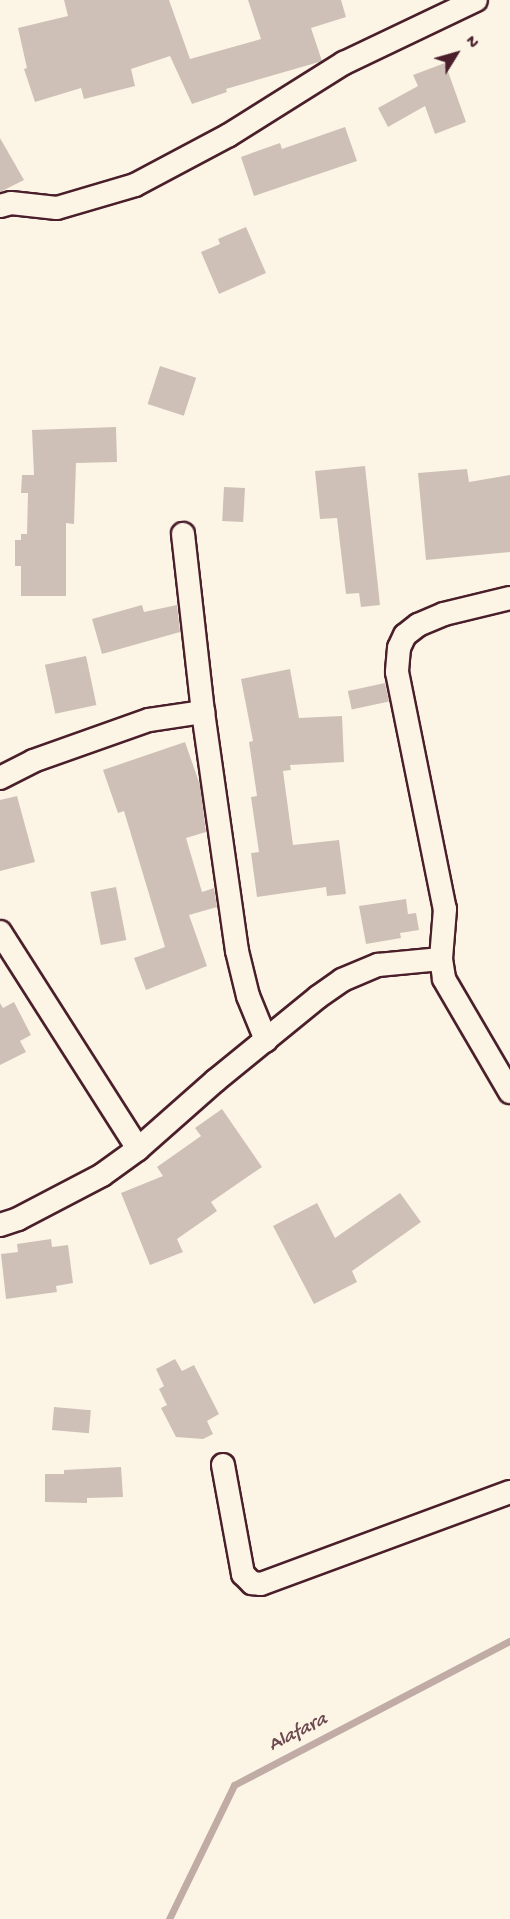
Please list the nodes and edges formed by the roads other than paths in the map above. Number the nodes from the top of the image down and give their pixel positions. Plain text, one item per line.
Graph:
1 (476, 0) edge
2 (0, 206) edge
3 (183, 534) dead end
4 (510, 598) edge
5 (204, 712) junction
6 (0, 778) edge
7 (0, 932) edge
8 (441, 960) junction
9 (266, 1040) junction
10 (510, 1092) edge
11 (138, 1149) junction
12 (0, 1225) edge
13 (223, 1465) dead end
14 (510, 1492) edge

1 - 2 street
3 - 5 street
4 - 8 street
5 - 6 street
5 - 9 street
7 - 11 street
8 - 9 street
8 - 10 street
9 - 11 street
11 - 12 street
13 - 14 street

